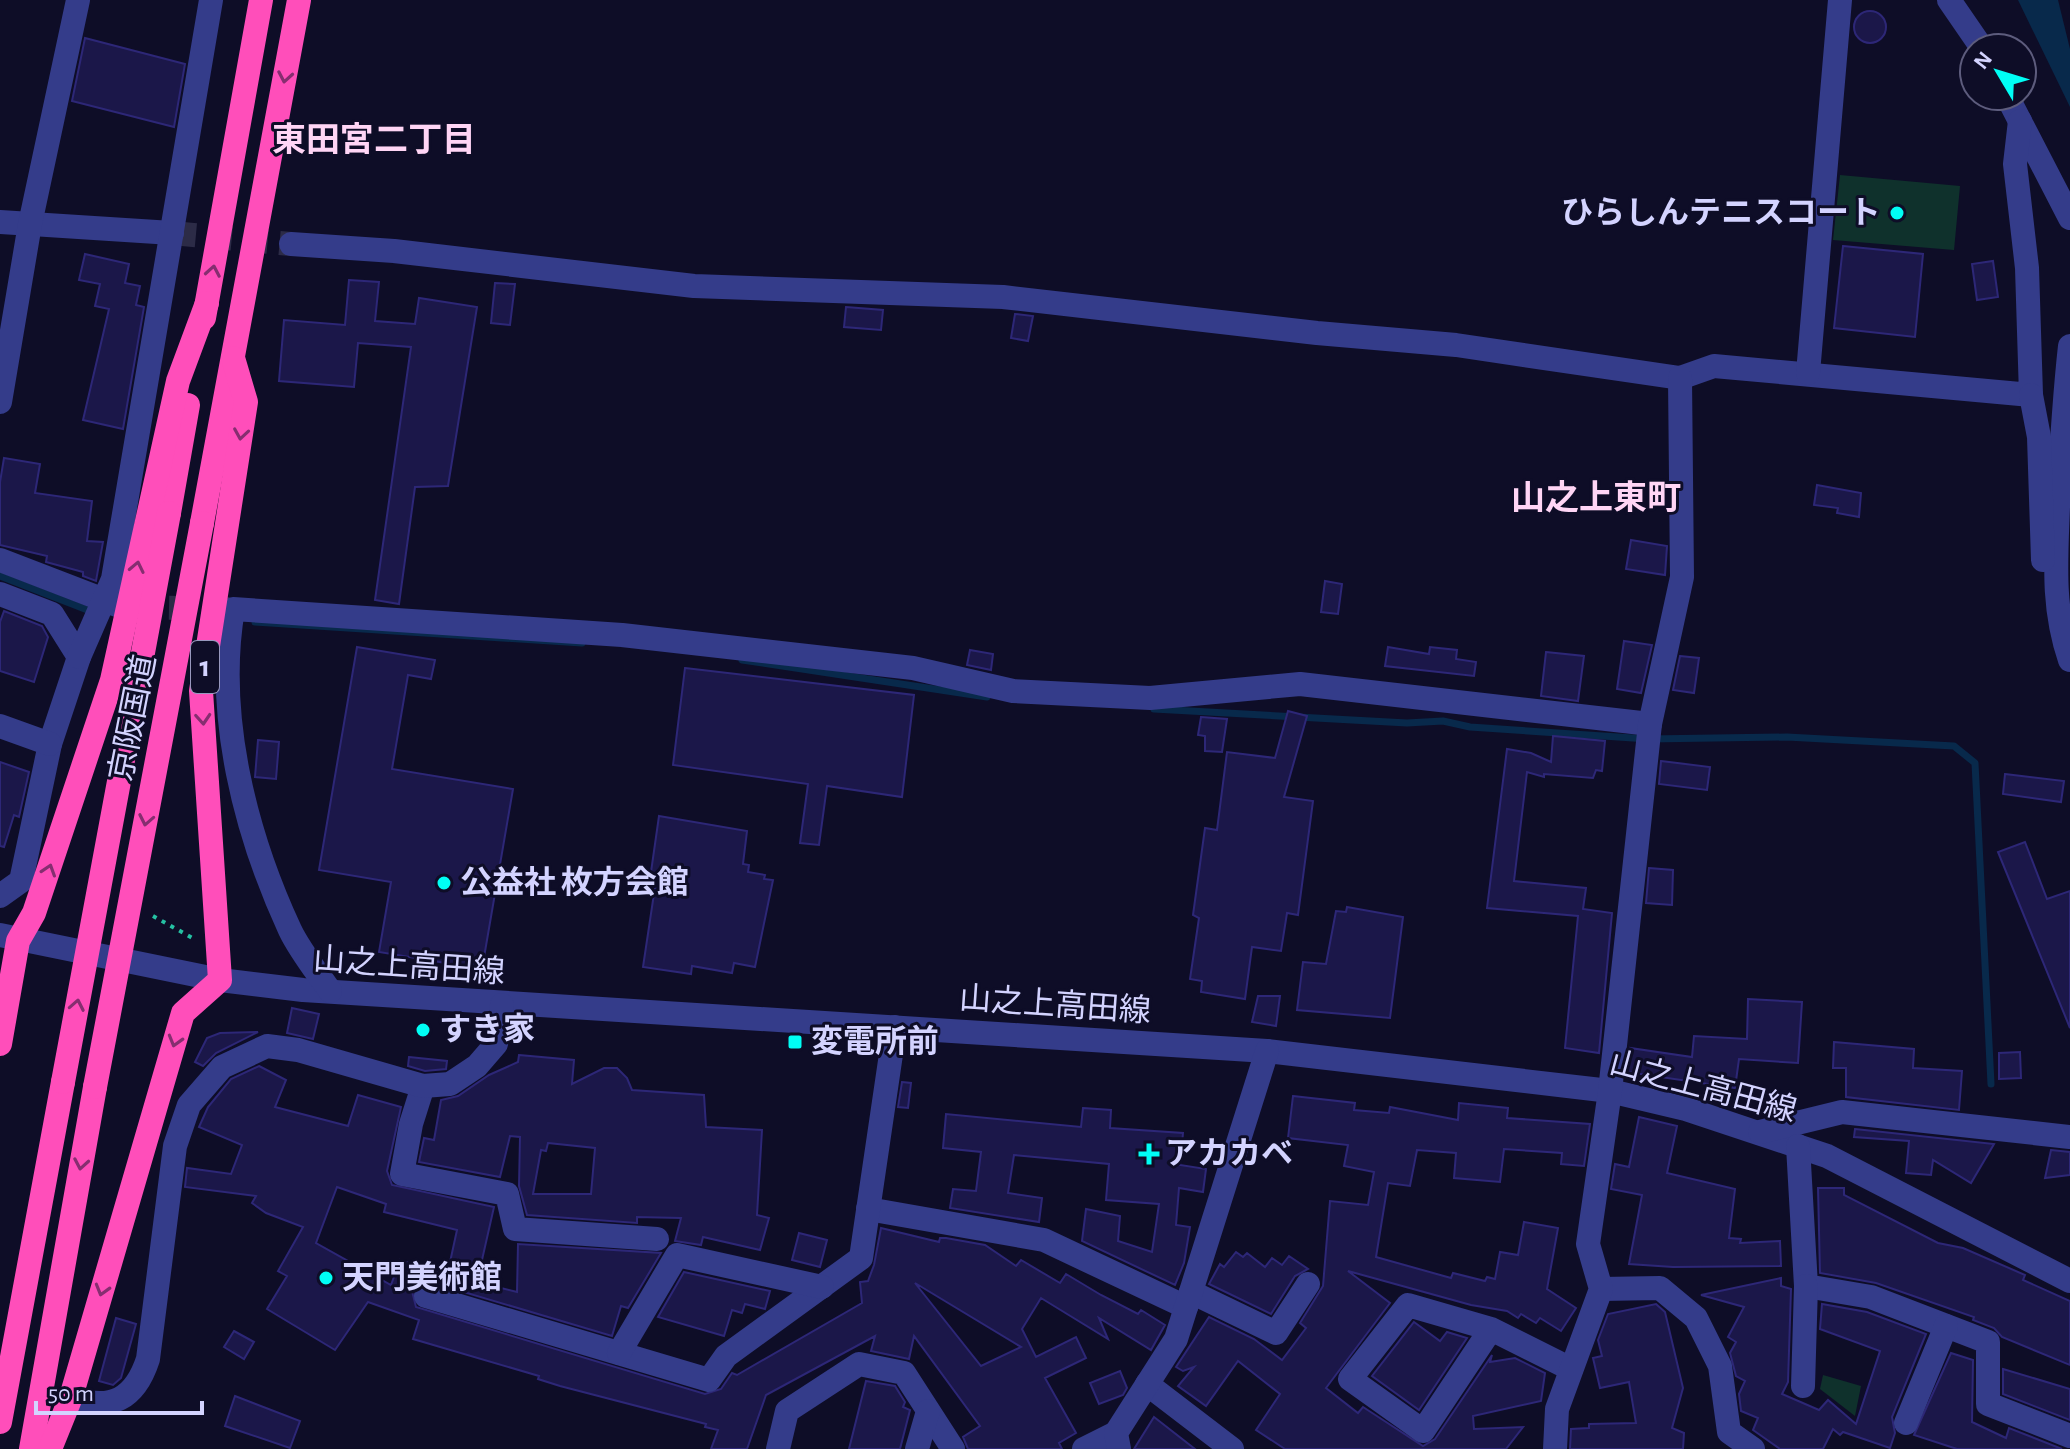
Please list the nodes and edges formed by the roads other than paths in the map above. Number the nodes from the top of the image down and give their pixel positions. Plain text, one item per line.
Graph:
1 (78, 0) edge
2 (211, 0) edge
3 (261, 0) edge
4 (299, 0) edge
5 (1840, 0) edge
6 (1949, 0) edge
7 (1971, 32) edge
8 (2015, 112) edge
9 (2020, 121) junction
10 (2070, 218) edge
11 (0, 222) edge
12 (30, 224) junction
13 (172, 233) junction
14 (291, 244) tunnel mouth
15 (207, 303) junction
16 (2070, 346) edge
17 (233, 358) junction
18 (1808, 373) junction
19 (1680, 378) junction
20 (2031, 395) junction
21 (0, 402) edge
22 (0, 560) edge
23 (0, 594) edge
24 (2054, 594) junction
25 (110, 604) junction
26 (79, 657) junction
27 (2070, 660) edge
28 (1650, 724) junction
29 (0, 726) edge
30 (50, 744) junction
31 (0, 896) edge
32 (9, 938) edge
33 (220, 980) junction
34 (330, 991) junction
35 (502, 1005) junction
36 (895, 1027) junction
37 (0, 1044) edge
38 (1267, 1051) junction
39 (423, 1086) junction
40 (1610, 1091) junction
41 (1759, 1132) junction
42 (2070, 1137) edge
43 (1798, 1146) junction
44 (868, 1209) junction
45 (657, 1239) dead end
46 (2070, 1281) edge
47 (1308, 1284) dead end
48 (1806, 1286) junction
49 (822, 1287) junction
50 (1601, 1289) junction
51 (426, 1296) dead end
52 (1188, 1300) junction
53 (1946, 1326) junction
54 (1491, 1329) junction
55 (619, 1353) junction
56 (1571, 1369) junction
57 (1147, 1384) junction
58 (1803, 1386) dead end
59 (71, 1397) junction
60 (928, 1411) junction
61 (0, 1422) edge
62 (1906, 1423) dead end
63 (2070, 1438) edge
64 (1118, 1441) edge
65 (31, 1449) edge
66 (50, 1449) edge
67 (778, 1449) edge
68 (917, 1449) edge
69 (953, 1449) edge
70 (1084, 1449) edge
71 (1232, 1449) edge
72 (1555, 1449) edge
73 (1753, 1449) edge
74 (2064, 1449) edge

1 - 12 street
2 - 13 street
15 -> 3 highway, 京阪国道 / 1
4 -> 17 highway, 京阪国道 / 1
5 - 18 street
6 - 7 street
8 - 9 street
9 - 10 street
9 - 20 street
11 - 12 street
12 - 13 street
12 - 21 street
13 - 25 street
14 - 19 street
32 -> 15 highway
61 -> 15 highway, 京阪国道 / 1, bridge
16 - 24 street
17 -> 33 highway, 1
17 -> 65 highway, 京阪国道 / 1, bridge
18 - 19 street
18 - 20 street
19 - 28 street
20 - 24 street
22 - 25 street
23 - 26 street
24 - 27 street
25 - 26 street
26 - 30 street
28 - 34 street
28 - 40 street
29 - 30 street
30 - 31 street
32 - 33 street, 山之上高田線
32 - 37 highway
33 - 34 street, 山之上高田線
33 -> 59 highway
34 - 35 street, 山之上高田線
35 - 36 street, 山之上高田線
35 - 39 street
36 - 38 street, 山之上高田線
36 - 44 street
38 - 40 street, 山之上高田線
38 - 52 street
39 - 45 street
39 - 59 street
40 - 41 street, 山之上高田線
40 - 50 street
41 - 42 street
41 - 43 street, 山之上高田線
43 - 46 street, 山之上高田線
43 - 48 street
44 - 49 street
44 - 52 street
47 - 52 street
48 - 53 street
48 - 58 street
49 - 55 street
49 - 55 street
50 - 56 street
50 - 73 street
51 - 55 street
52 - 57 street
53 - 62 street
53 - 63 street
54 - 54 street
54 - 56 street
56 - 72 street
57 - 64 street
57 - 71 street
59 - 66 highway
60 - 67 street
60 - 68 street
60 - 69 street
63 - 74 street
64 - 70 street

